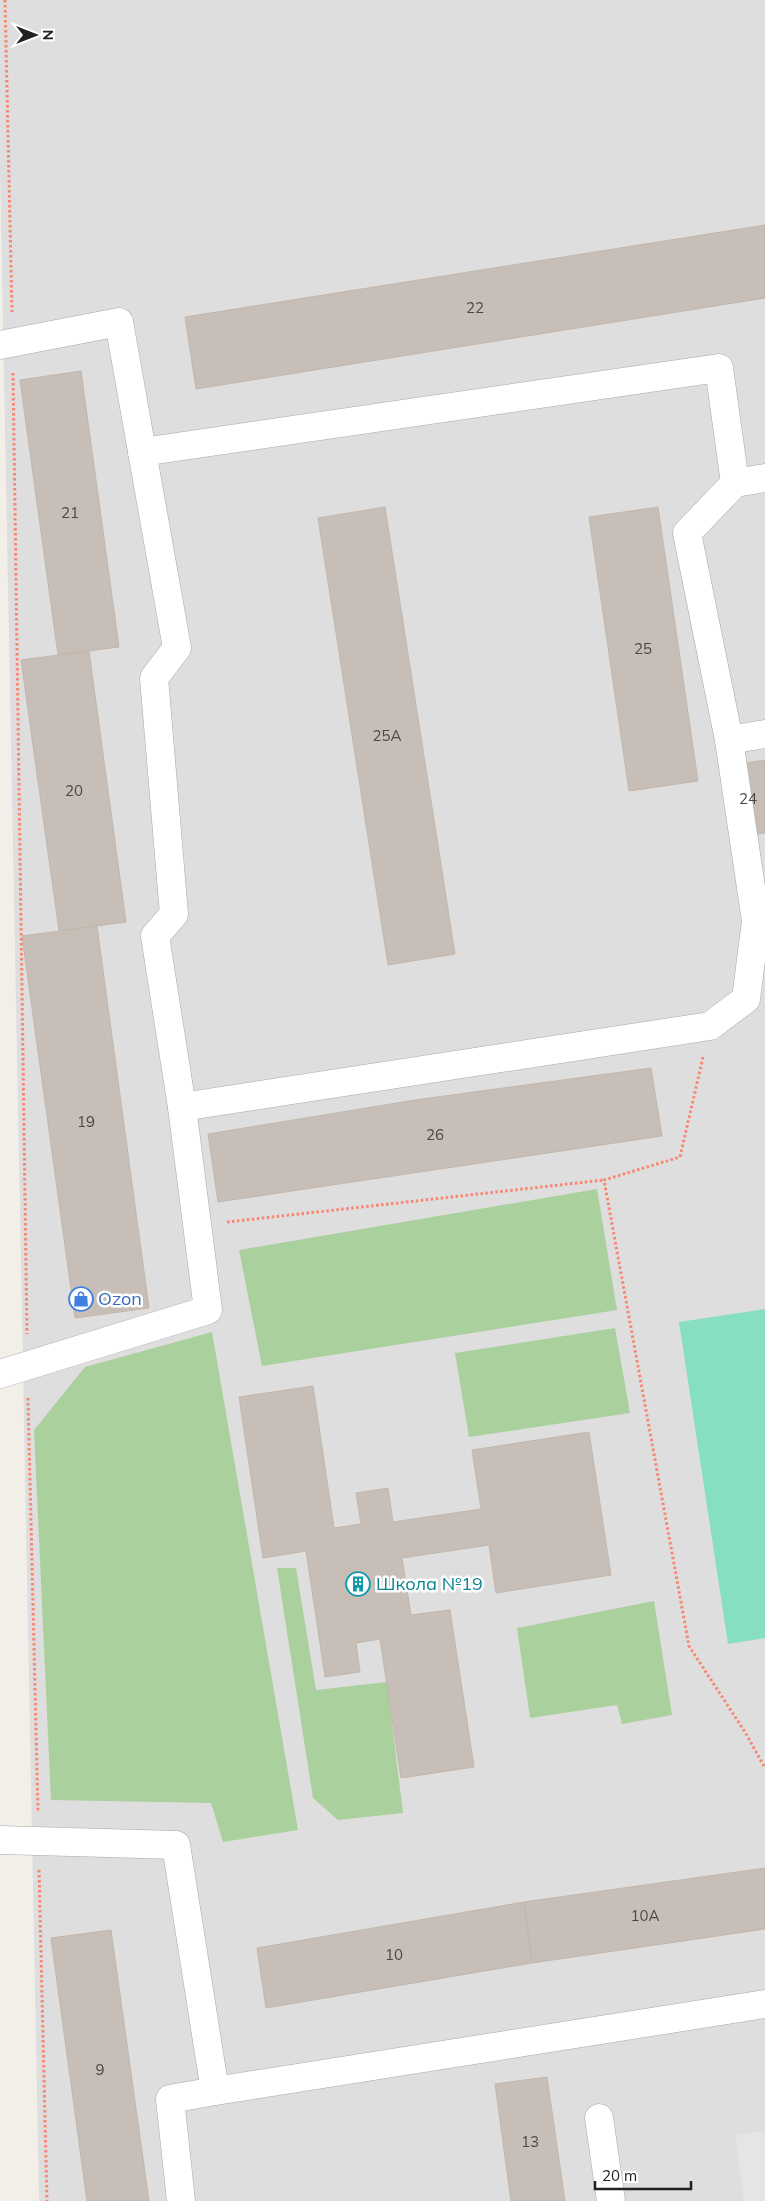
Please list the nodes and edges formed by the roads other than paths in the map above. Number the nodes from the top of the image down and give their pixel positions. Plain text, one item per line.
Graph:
1 (6, 344) edge
2 (142, 452) junction
3 (765, 478) edge
4 (735, 483) junction
5 (765, 734) edge
6 (729, 740) junction
7 (182, 1107) junction
8 (0, 1374) edge
9 (0, 1840) edge
10 (765, 2004) edge
11 (215, 2091) junction
12 (599, 2118) dead end
13 (181, 2201) edge
14 (611, 2201) edge

1 - 2 lane
2 - 4 lane
2 - 7 lane
3 - 4 lane
4 - 6 lane
5 - 6 lane
6 - 7 lane
7 - 8 lane
9 - 11 lane
10 - 11 lane
11 - 13 lane
12 - 14 lane

